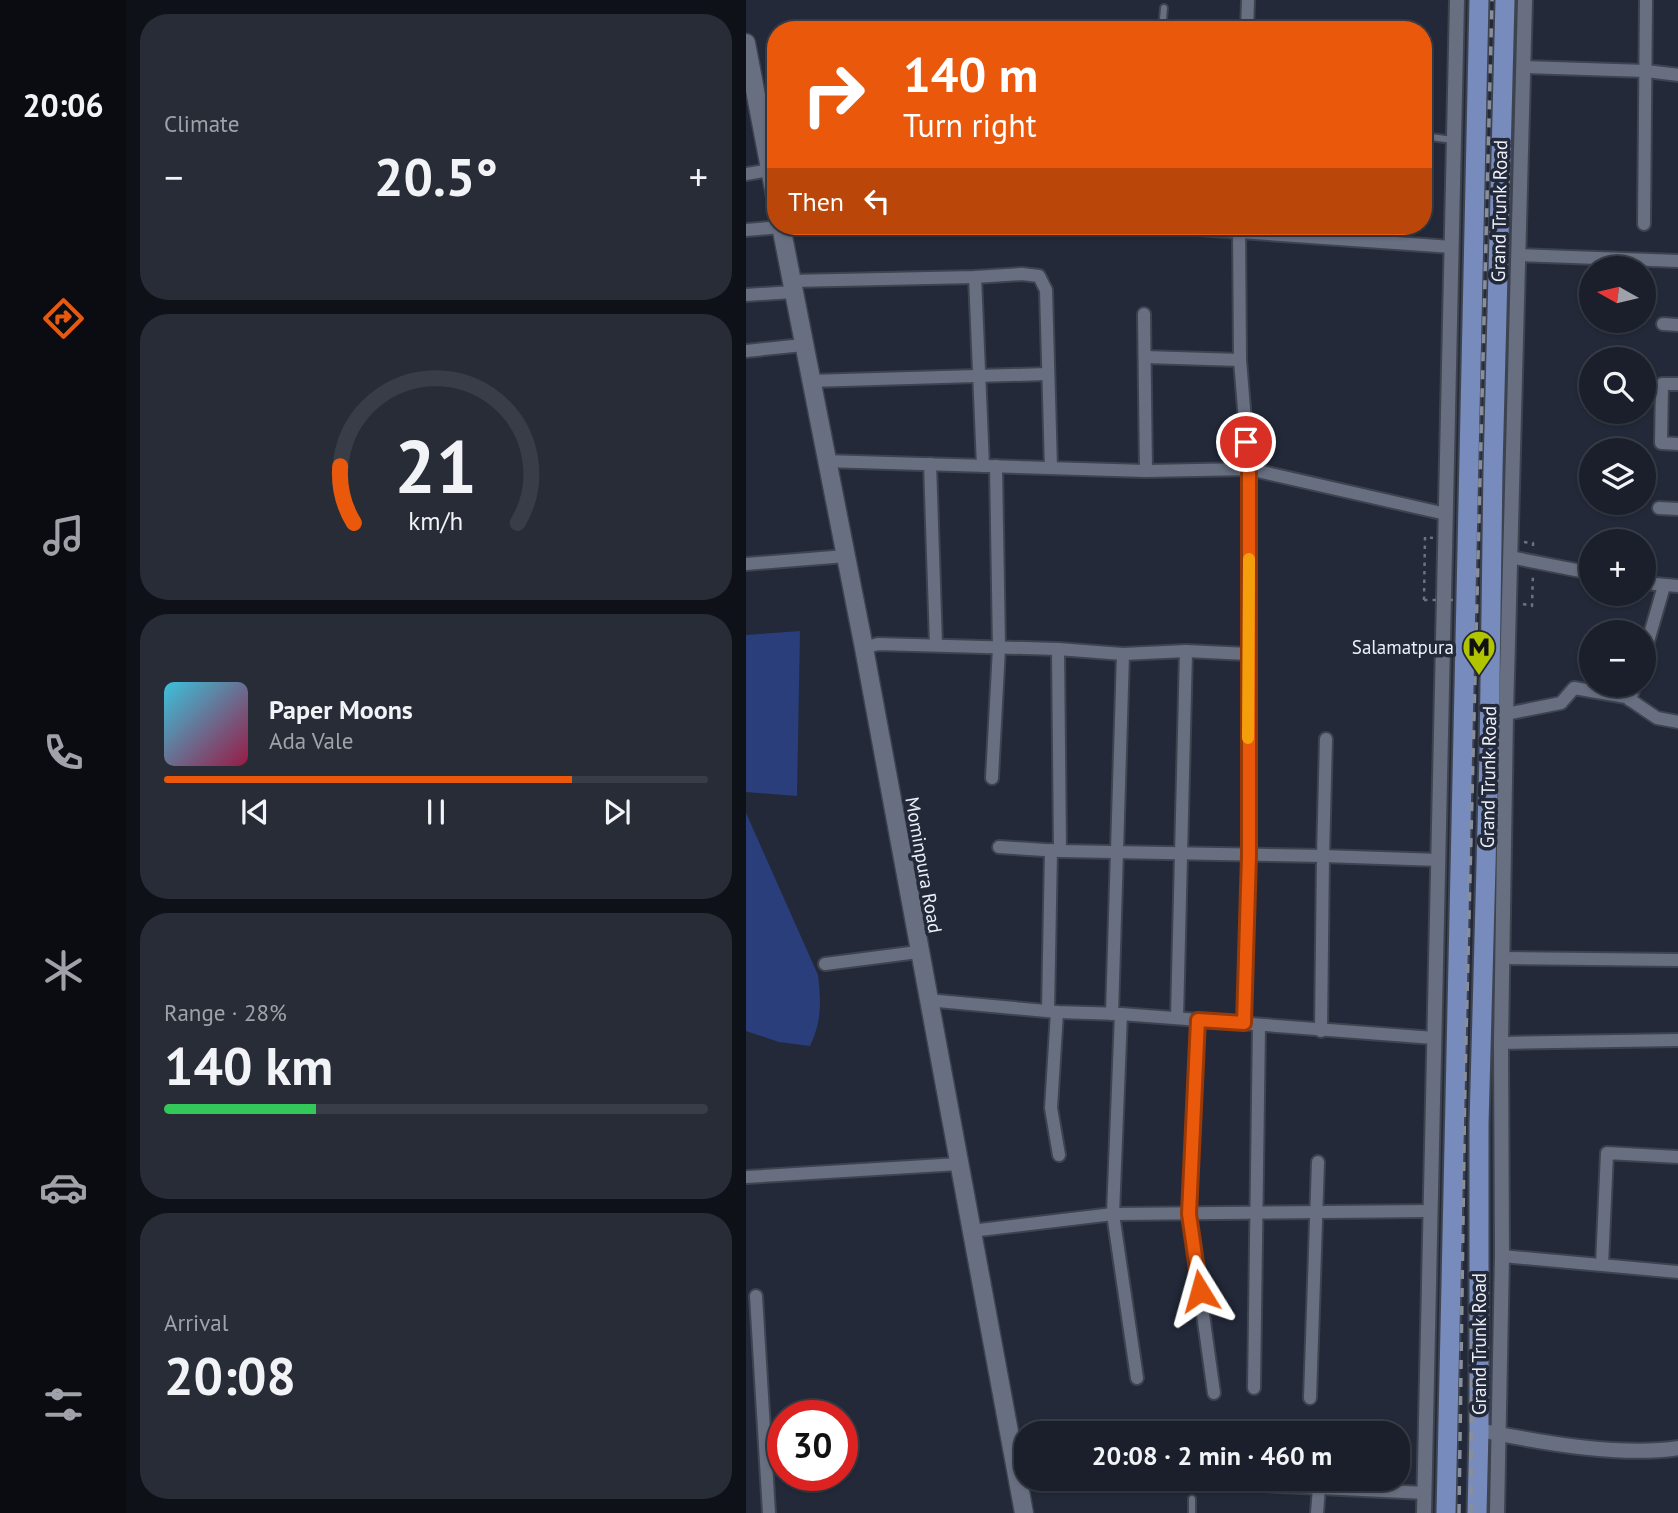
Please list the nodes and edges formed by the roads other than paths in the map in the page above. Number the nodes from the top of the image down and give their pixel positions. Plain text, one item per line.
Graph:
1 (1248, 0) edge
2 (1457, 0) edge
3 (1479, 0) edge
4 (1505, 0) edge
5 (1525, 0) edge
6 (1646, 0) edge
7 (1164, 8) dead end
8 (1163, 21) edge
9 (1247, 21) edge
10 (746, 43) edge
11 (1523, 67) junction
12 (1646, 71) junction
13 (1679, 75) edge
14 (1432, 137) edge
15 (767, 141) edge
16 (1455, 141) junction
17 (767, 162) edge
18 (746, 174) edge
19 (1644, 224) dead end
20 (767, 228) edge
21 (746, 230) edge
22 (783, 235) edge
23 (1239, 235) edge
24 (1310, 235) edge
25 (1452, 247) junction
26 (1519, 255) junction
27 (1679, 261) edge
28 (975, 277) junction
29 (792, 287) junction
30 (746, 295) edge
31 (1144, 314) dead end
32 (1663, 324) dead end
33 (1679, 325) edge
34 (803, 345) junction
35 (746, 351) edge
36 (1145, 357) junction
37 (1240, 360) junction
38 (1047, 374) junction
39 (979, 377) junction
40 (810, 382) junction
41 (1679, 384) edge
42 (1504, 430) junction
43 (1679, 444) edge
44 (825, 461) junction
45 (930, 464) junction
46 (989, 466) junction
47 (1051, 468) junction
48 (1249, 469) junction
49 (1146, 471) junction
50 (1659, 508) dead end
51 (1679, 509) edge
52 (1447, 514) junction
53 (846, 556) junction
54 (1510, 557) junction
55 (746, 564) edge
56 (1579, 571) edge
57 (1656, 585) edge
58 (1664, 586) junction
59 (1679, 586) edge
60 (1654, 620) edge
61 (936, 645) junction
62 (999, 648) junction
63 (864, 649) junction
64 (1058, 649) junction
65 (1186, 651) junction
66 (1123, 654) junction
67 (1248, 654) junction
68 (1631, 697) edge
69 (1630, 700) junction
70 (1506, 715) junction
71 (1679, 722) edge
72 (1326, 739) dead end
73 (992, 779) dead end
74 (999, 846) dead end
75 (1055, 850) junction
76 (1116, 850) junction
77 (1180, 852) junction
78 (1249, 855) junction
79 (1324, 856) junction
80 (1439, 860) junction
81 (918, 952) junction
82 (1502, 958) junction
83 (1679, 960) edge
84 (825, 964) dead end
85 (927, 1000) junction
86 (1053, 1012) junction
87 (1117, 1014) junction
88 (1177, 1018) junction
89 (1198, 1020) junction
90 (1244, 1023) junction
91 (1259, 1025) junction
92 (1321, 1031) junction
93 (1434, 1038) junction
94 (1679, 1040) edge
95 (1501, 1043) junction
96 (1455, 1124) junction
97 (1479, 1124) junction
98 (1059, 1155) dead end
99 (1679, 1157) edge
100 (1318, 1163) dead end
101 (958, 1164) junction
102 (746, 1177) edge
103 (1431, 1211) junction
104 (1317, 1212) junction
105 (1255, 1213) junction
106 (1113, 1214) junction
107 (1189, 1214) junction
108 (971, 1231) junction
109 (1502, 1256) junction
110 (1602, 1265) junction
111 (1679, 1272) edge
112 (756, 1296) dead end
113 (1137, 1378) dead end
114 (1254, 1388) dead end
115 (1214, 1393) dead end
116 (1310, 1398) dead end
117 (1489, 1432) junction
118 (1679, 1448) edge
119 (1319, 1491) edge
120 (1383, 1491) edge
121 (1425, 1493) junction
122 (1192, 1499) dead end
123 (769, 1513) edge
124 (1024, 1513) edge
125 (1192, 1513) edge
126 (1316, 1513) edge
127 (1424, 1513) edge
128 (1446, 1513) edge
129 (1477, 1513) edge
130 (1497, 1513) edge

1 - 9 street
2 - 16 street
3 - 96 main road, Grand Trunk Road
4 - 42 main road, Grand Trunk Road
5 - 11 street
6 - 12 street
7 - 8 lane
10 - 15 main road
11 - 12 street
11 - 26 street
12 - 13 street
12 - 19 street
14 - 16 lane
16 - 25 street
17 - 18 street
20 - 21 street
22 - 29 main road, Mominpura Road
23 - 37 street
24 - 25 street
25 - 52 street
26 - 27 street
26 - 42 street
28 - 29 street
28 - 38 street
28 - 39 street
29 - 30 street
29 - 34 main road, Mominpura Road
31 - 36 street
32 - 33 street
34 - 35 street
34 - 40 main road, Mominpura Road
36 - 37 street
36 - 49 street
37 - 48 street
38 - 39 street
38 - 47 street
39 - 40 street
39 - 46 street
40 - 44 main road, Mominpura Road
41 - 43 street
42 - 54 street
42 - 97 main road, Grand Trunk Road
44 - 45 street
44 - 53 main road, Mominpura Road
45 - 46 street
45 - 61 street
46 - 47 street
46 - 62 street
47 - 49 street
48 - 49 street
48 - 52 street
48 - 67 street
50 - 51 street
52 - 80 street
53 - 55 street
53 - 63 main road, Mominpura Road
54 - 56 street
54 - 70 street
57 - 58 street
58 - 59 street
58 - 60 street
61 - 62 street
61 - 63 street
62 - 64 street
62 - 73 street
63 - 81 main road, Mominpura Road
64 - 66 street
64 - 75 street
65 - 66 street
65 - 67 street
65 - 77 street
66 - 76 street
67 - 78 street
68 - 69 street
69 - 70 street
69 - 71 street
70 - 82 street
72 - 79 street
74 - 75 street
75 - 76 street
75 - 86 street
76 - 77 street
76 - 87 street
77 - 78 street
77 - 88 street
78 - 79 street
78 - 90 street
79 - 80 street
79 - 92 street
80 - 93 street
81 - 84 street
81 - 85 main road, Mominpura Road
82 - 83 street
82 - 95 street
85 - 86 street
85 - 101 main road, Mominpura Road
86 - 87 street
86 - 98 street
87 - 88 street
87 - 106 street
88 - 89 street
89 - 90 street
89 - 107 street
90 - 91 street
91 - 92 street
91 - 105 street
92 - 93 street
93 - 103 street
94 - 95 street
95 - 109 street
96 - 97 main road
96 - 128 main road, Grand Trunk Road
97 - 117 main road, Grand Trunk Road
99 - 110 street
100 - 104 street
101 - 102 street
101 - 108 main road, Mominpura Road
103 - 104 street
103 - 121 street
104 - 105 street
104 - 116 street
105 - 107 street
105 - 114 street
106 - 107 street
106 - 108 street
106 - 113 street
107 - 115 street
108 - 124 main road, Mominpura Road
109 - 110 street
109 - 117 street
110 - 111 street
112 - 123 street
117 - 118 street
117 - 129 main road, Grand Trunk Road
117 - 130 street
119 - 126 street
120 - 121 street
121 - 127 street
122 - 125 lane

